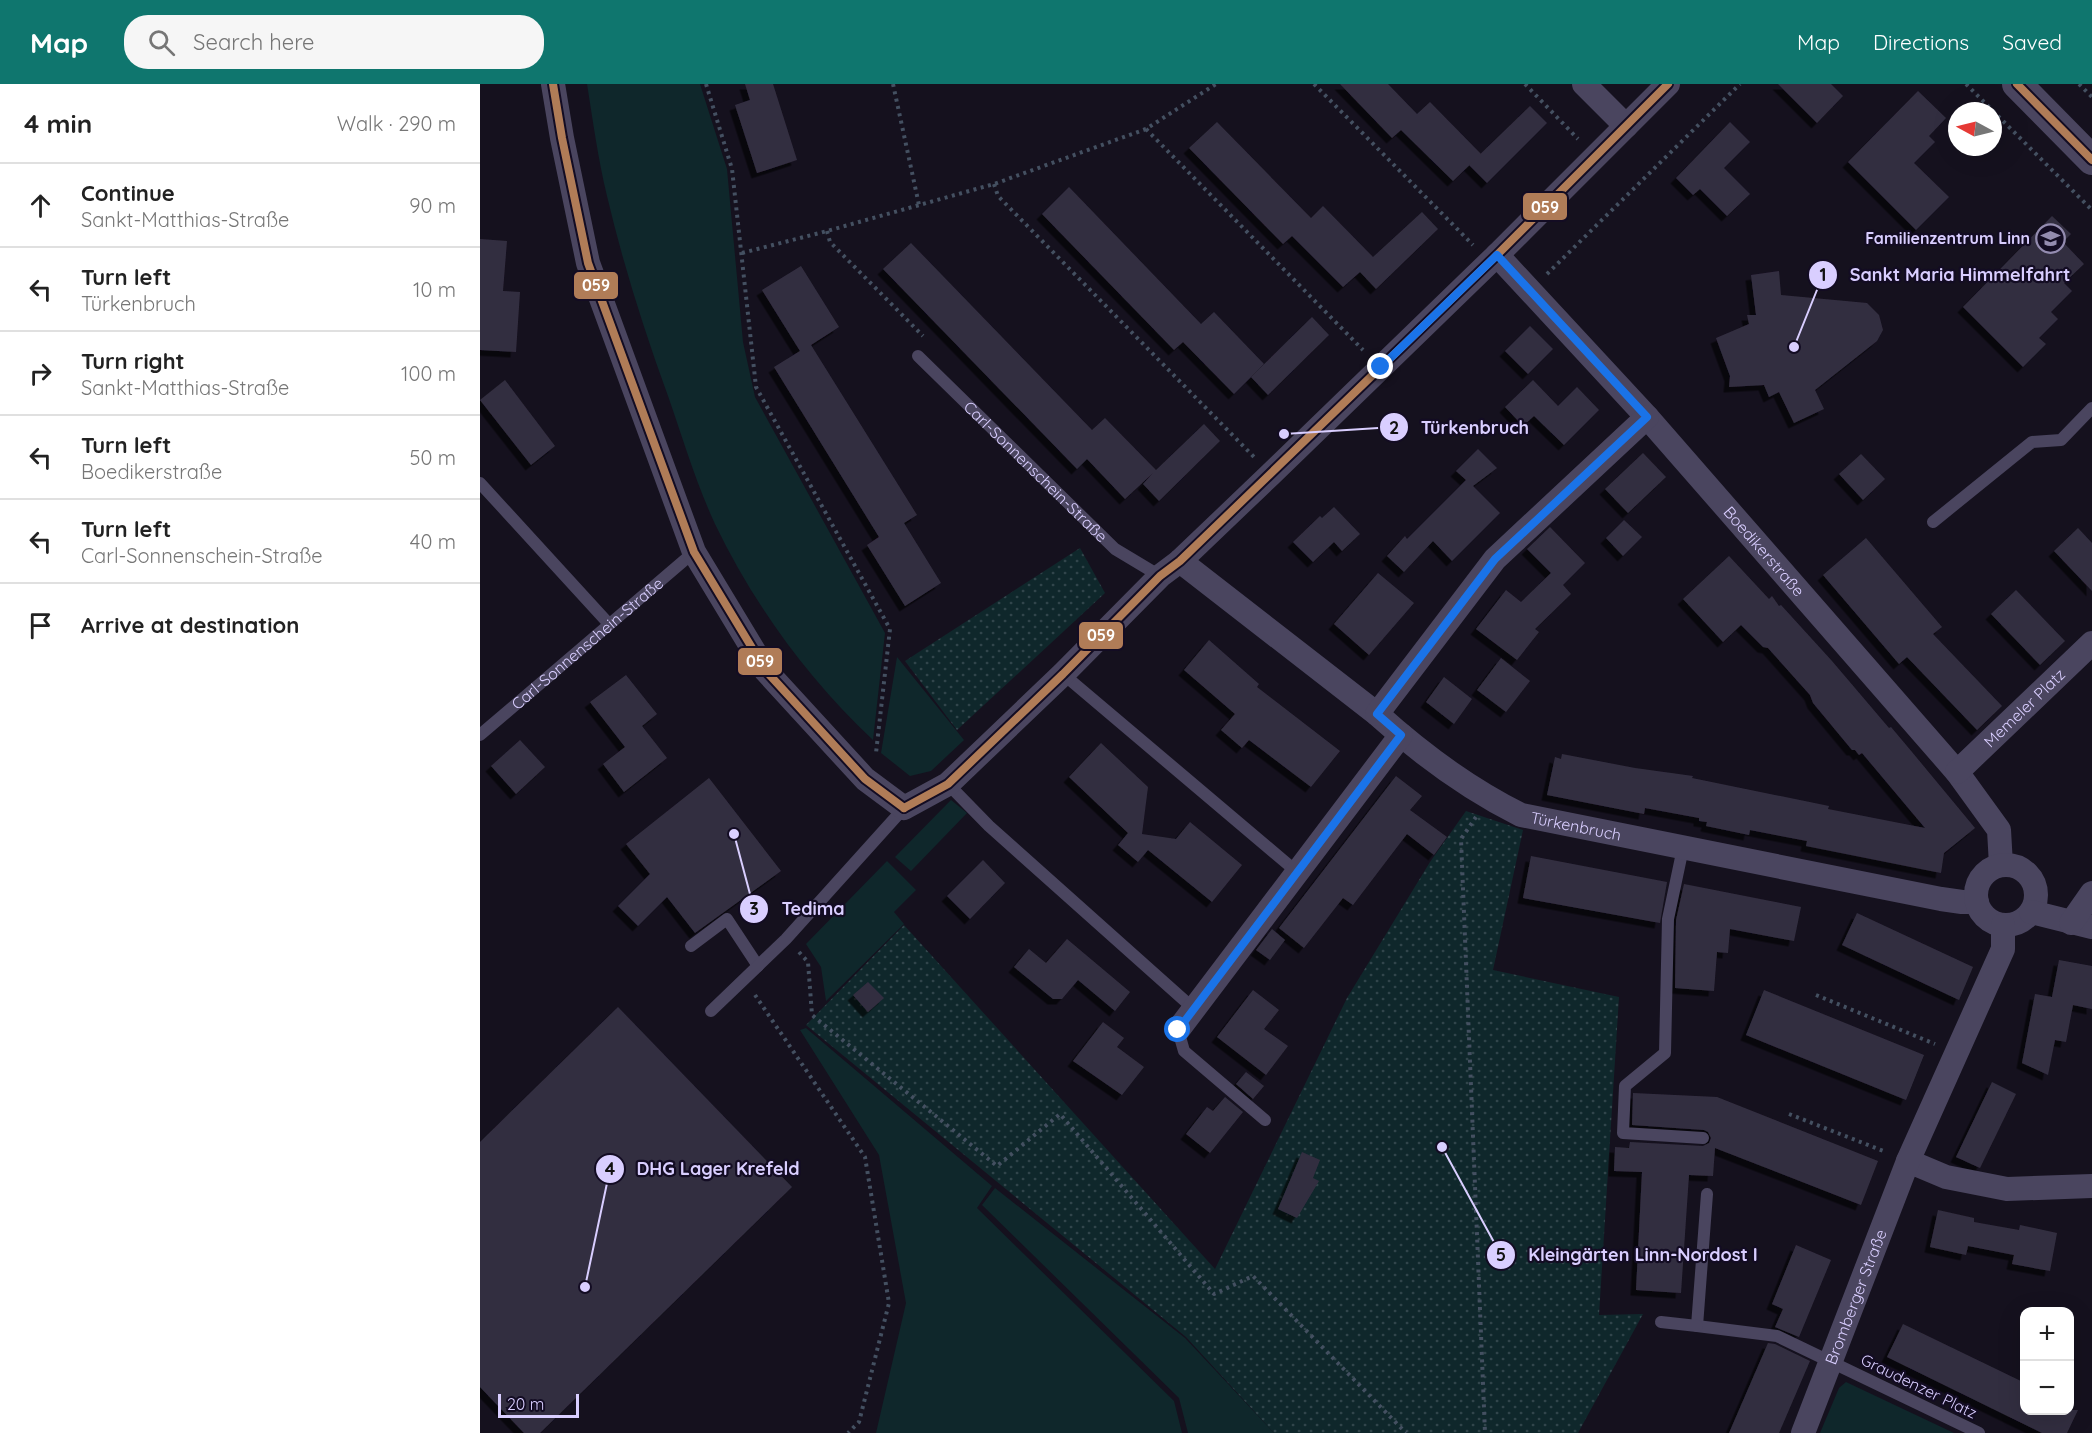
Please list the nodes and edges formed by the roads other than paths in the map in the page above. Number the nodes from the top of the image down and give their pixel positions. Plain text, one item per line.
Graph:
1 (553, 84) edge
2 (1584, 84) edge
3 (1668, 84) edge
4 (2017, 84) edge
5 (1626, 126) junction
6 (2092, 160) edge
7 (1497, 255) junction
8 (918, 356) road end
9 (2092, 408) edge
10 (1647, 417) junction
11 (480, 483) edge
12 (1933, 522) dead end
13 (694, 552) junction
14 (1180, 561) junction
15 (1160, 576) junction
16 (609, 624) junction
17 (2092, 644) edge
18 (1063, 674) junction
19 (1377, 714) junction
20 (480, 735) edge
21 (1401, 735) junction
22 (1957, 771) junction
23 (948, 784) junction
24 (904, 808) junction
25 (1683, 848) junction
26 (2001, 865) junction
27 (1297, 872) junction
28 (2092, 893) edge
29 (1977, 902) junction
30 (2031, 912) junction
31 (2003, 925) junction
32 (2082, 925) edge
33 (691, 945) dead end
34 (758, 966) junction
35 (1194, 1009) junction
36 (711, 1011) dead end
37 (1178, 1030) joint
38 (1265, 1120) dead end
39 (1703, 1138) dead end
40 (1908, 1161) junction
41 (2092, 1186) edge
42 (1707, 1194) dead end
43 (1661, 1322) dead end
44 (1697, 1326) junction
45 (1832, 1363) junction
46 (1803, 1433) edge
47 (1979, 1433) edge

1 - 13 street
2 - 5 street
3 - 5 street
4 - 6 street
5 - 7 street
7 - 10 street, Boedikerstraße
7 - 14 street
8 - 15 lane, Carl-Sonnenschein-Straße
9 - 12 lane
10 - 19 street
10 - 22 street, Boedikerstraße
11 - 16 lane
13 - 16 lane, Carl-Sonnenschein-Straße
13 - 24 street
14 - 15 street
14 - 19 street, Türkenbruch
15 - 18 street
16 - 20 lane, Carl-Sonnenschein-Straße
17 - 22 street, Memeler Platz
18 - 23 street
18 - 27 lane
19 - 21 street, Türkenbruch
21 - 25 street, Türkenbruch
21 - 27 street
22 - 26 street, Boedikerstraße
23 - 24 street
23 - 35 lane
24 - 34 lane
25 - 29 street, Türkenbruch
25 - 39 lane
26 - 29 street
26 - 30 street
27 - 35 street
28 - 32 street
29 - 31 street
30 - 31 street
30 - 32 street
31 - 40 street, Bromberger Straße
33 - 34 lane
34 - 36 lane
35 - 37 street
37 - 38 lane
40 - 41 street
40 - 45 street, Bromberger Straße
42 - 44 lane
43 - 44 lane, Graudenzer Platz
44 - 45 lane, Graudenzer Platz
45 - 46 street, Bromberger Straße
45 - 47 lane, Graudenzer Platz

